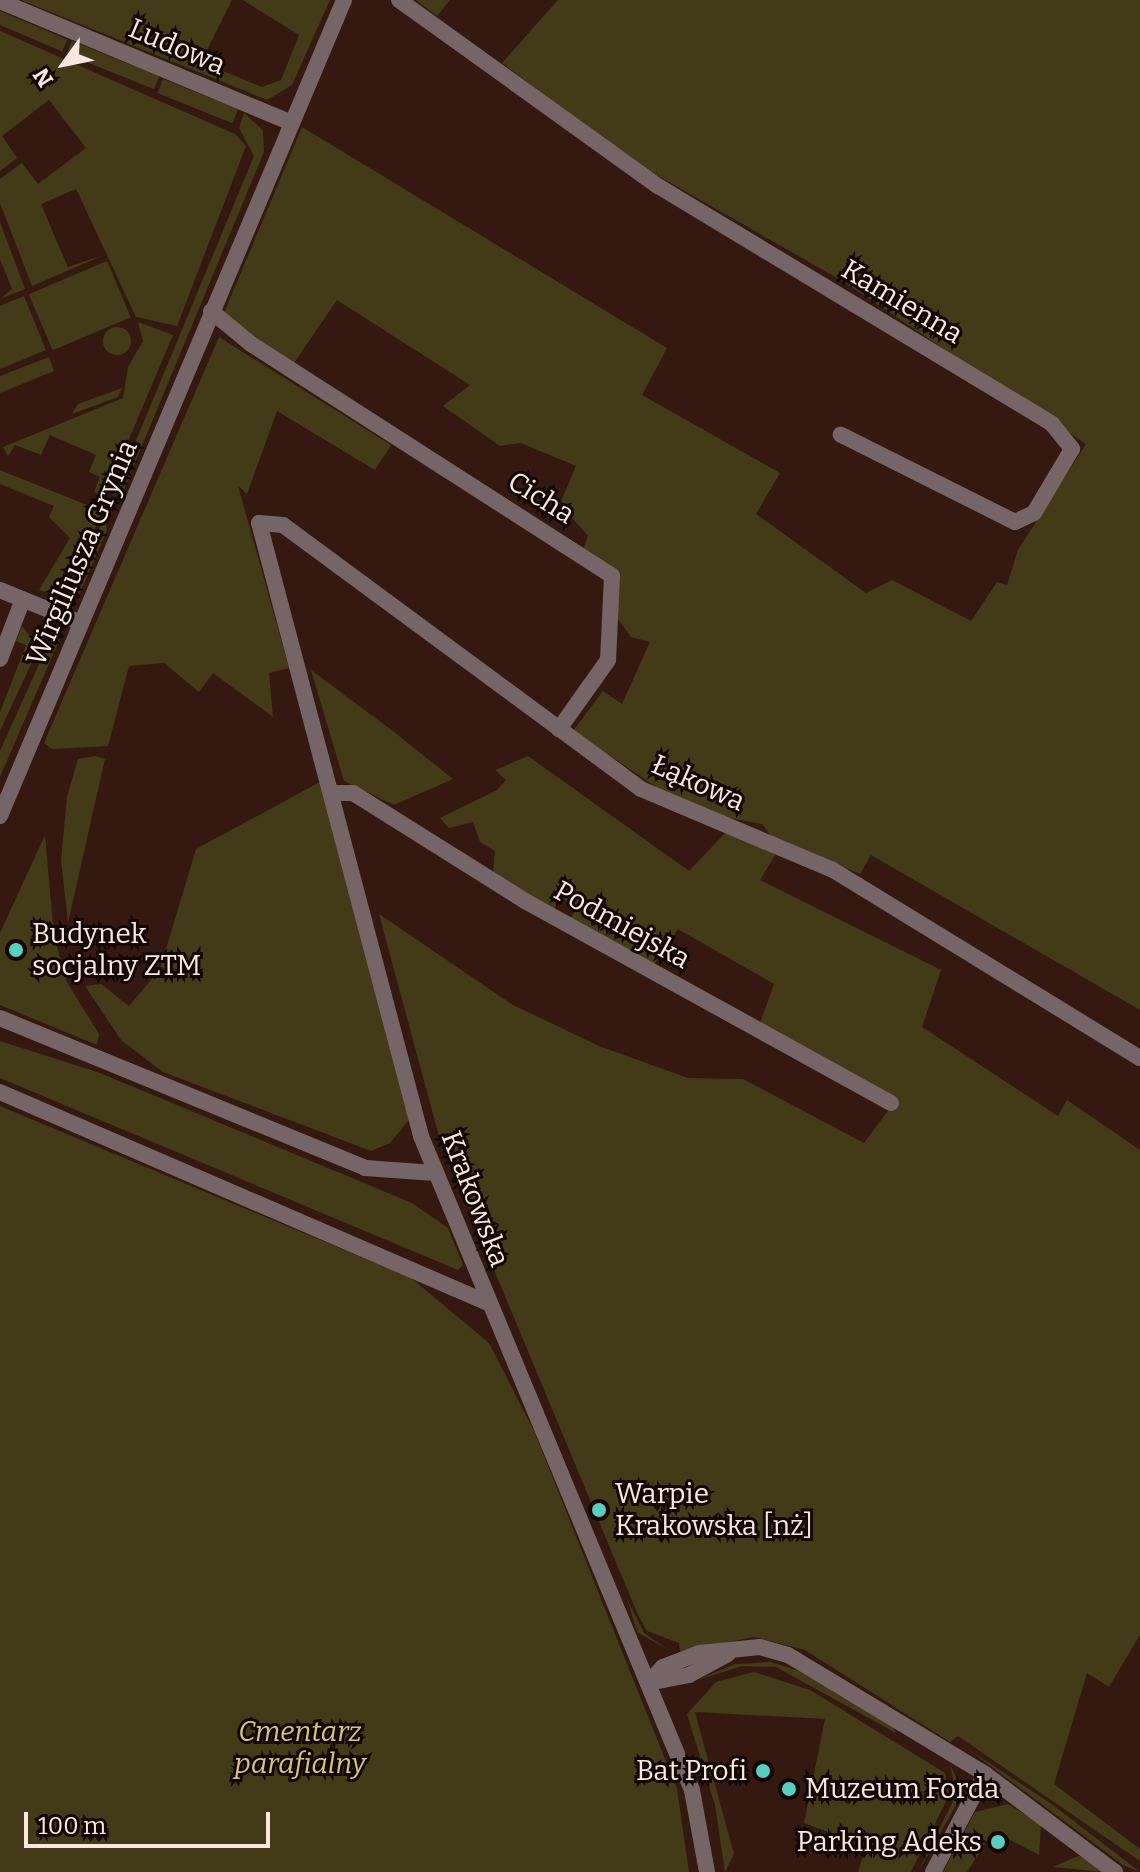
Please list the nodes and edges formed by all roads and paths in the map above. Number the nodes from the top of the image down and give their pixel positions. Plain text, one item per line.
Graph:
1 (344, 0) edge
2 (399, 0) edge
3 (0, 1) edge
4 (291, 123) junction
5 (211, 311) junction
6 (841, 435) dead end
7 (259, 523) joint
8 (0, 590) edge
9 (23, 599) junction
10 (81, 623) junction
11 (0, 659) edge
12 (559, 729) junction
13 (332, 793) junction
14 (0, 816) edge
15 (0, 1018) edge
16 (1140, 1058) edge
17 (0, 1092) edge
18 (891, 1103) dead end
19 (435, 1173) junction
20 (488, 1303) junction
21 (648, 1683) junction
22 (985, 1774) junction
23 (707, 1872) edge
24 (933, 1872) edge
25 (1115, 1872) edge

1 - 4 street, Wirgiliusza Grynia
2 - 6 street, Kamienna
3 - 4 street, Ludowa
4 - 5 street, Wirgiliusza Grynia
5 - 10 street, Wirgiliusza Grynia
5 - 12 street, Cicha
7 - 12 street, Łąkowa
7 - 13 street, Krakowska
8 - 9 street
9 - 10 street
9 - 11 street
10 - 14 street, Wirgiliusza Grynia
12 - 16 street, Łąkowa
13 - 18 street, Podmiejska
13 - 19 street, Krakowska
15 - 19 street
17 - 20 street
19 - 20 street, Krakowska
20 - 21 street, Krakowska
21 - 22 street
21 - 23 street, Krakowska
22 - 24 street
22 - 25 street

